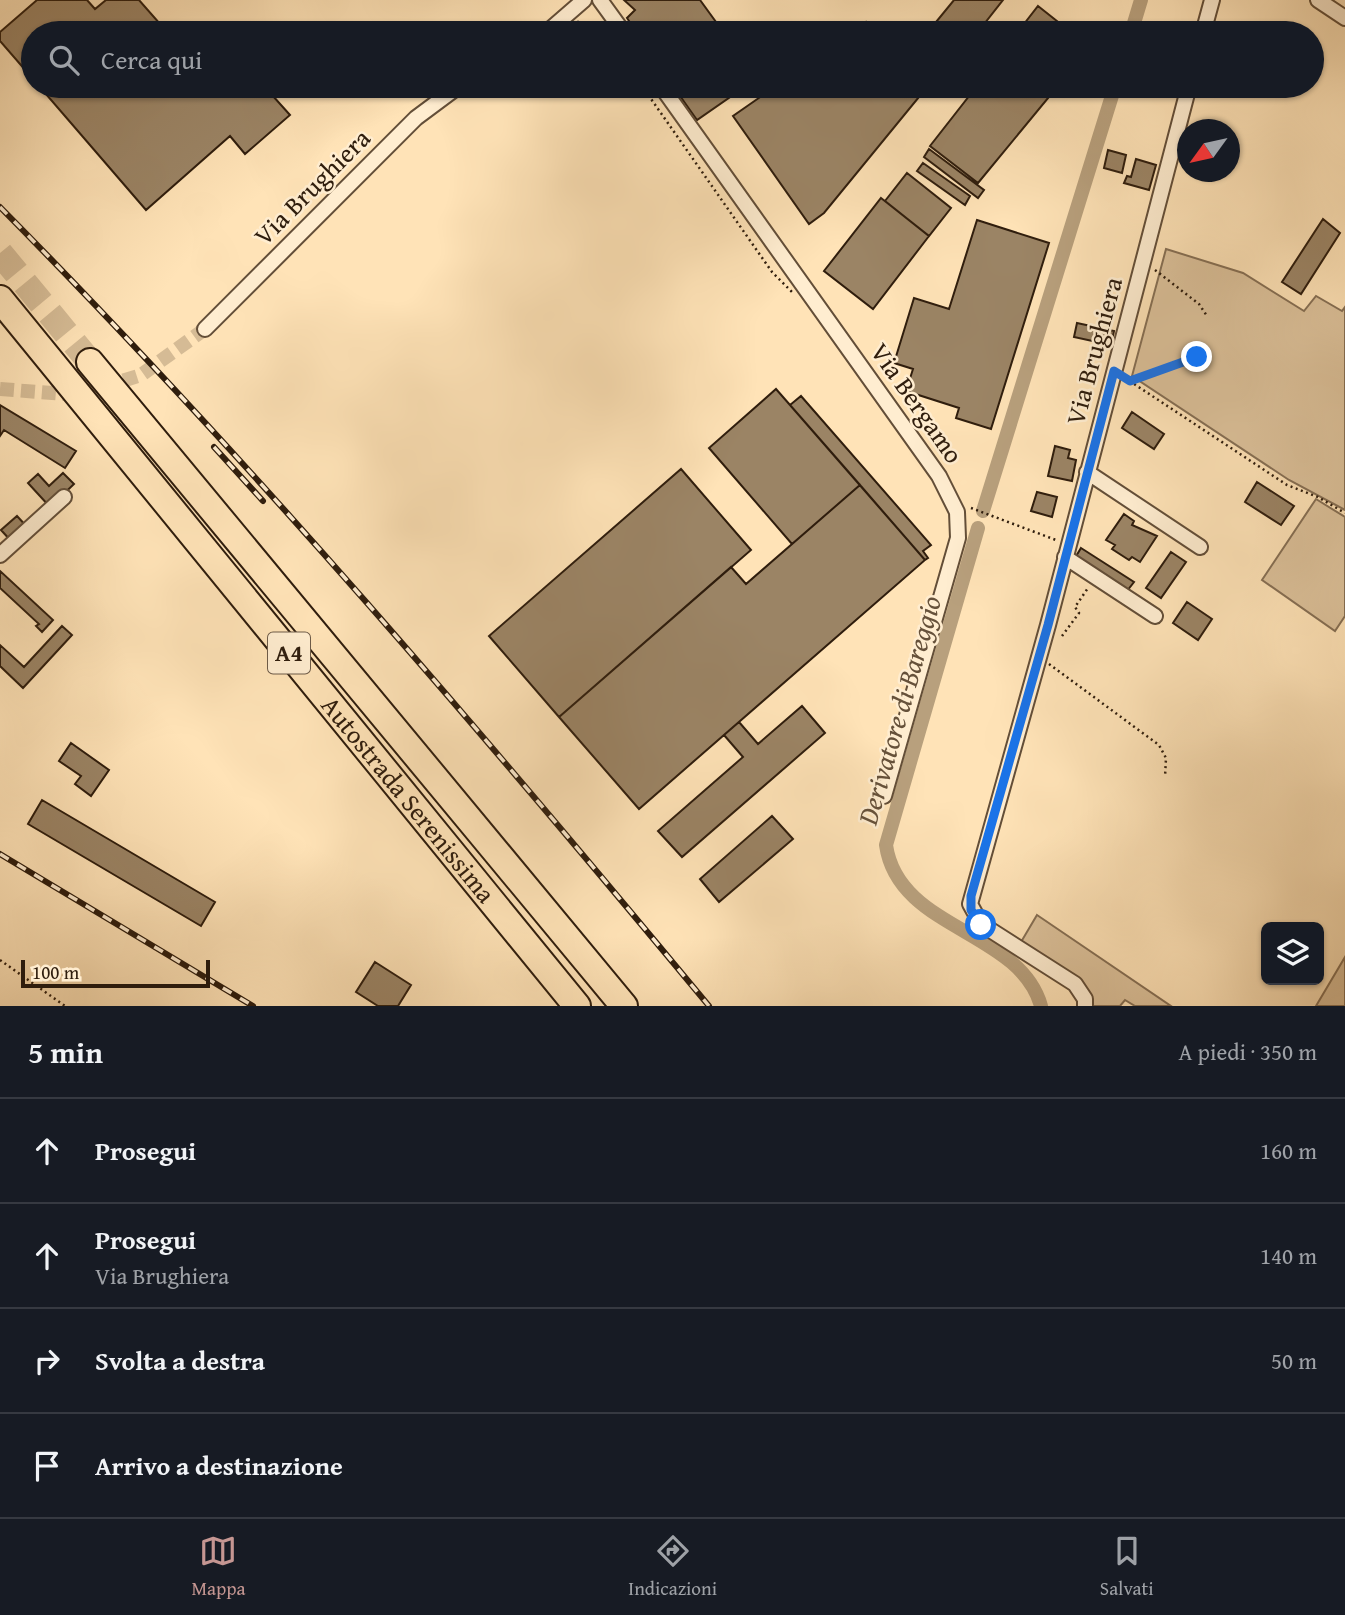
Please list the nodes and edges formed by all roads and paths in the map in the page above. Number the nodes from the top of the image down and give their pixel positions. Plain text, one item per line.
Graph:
1 (584, 0) edge
2 (600, 0) edge
3 (1212, 0) edge
4 (1318, 0) edge
5 (1345, 18) edge
6 (560, 21) edge
7 (615, 21) edge
8 (1206, 21) edge
9 (442, 98) edge
10 (670, 98) edge
11 (1186, 98) edge
12 (1143, 260) junction
13 (0, 299) edge
14 (1207, 316) dead end
15 (205, 329) tunnel mouth
16 (1205, 352) dead end
17 (90, 362) tunnel mouth
18 (1114, 371) junction
19 (1130, 381) junction
20 (1087, 472) junction
21 (64, 497) dead end
22 (1345, 513) edge
23 (1200, 547) dead end
24 (0, 555) edge
25 (1069, 560) junction
26 (1155, 617) dead end
27 (1062, 636) dead end
28 (1039, 657) junction
29 (1165, 778) dead end
30 (884, 796) dead end
31 (0, 960) edge
32 (65, 1006) edge
33 (577, 1006) edge
34 (624, 1006) edge
35 (1085, 1006) edge

1 - 6 street
2 - 7 street
3 - 8 street
4 - 5 street
9 - 15 street, Via Brughiera
10 - 30 street, Via Bergamo
11 - 12 street, Via Brughiera
12 - 14 path
12 - 18 street, Via Brughiera
13 - 33 highway, Autostrada Serenissima / A4
16 - 19 path
17 - 34 highway, Autostrada Serenissima / A4
18 - 19 path
18 - 20 street, Via Brughiera
19 - 22 path
20 - 23 street
20 - 25 street, Via Brughiera
21 - 24 street
25 - 26 street
25 - 27 path
25 - 28 street, Via Brughiera
28 - 29 path
28 - 35 street, Via Brughiera
31 - 32 path

